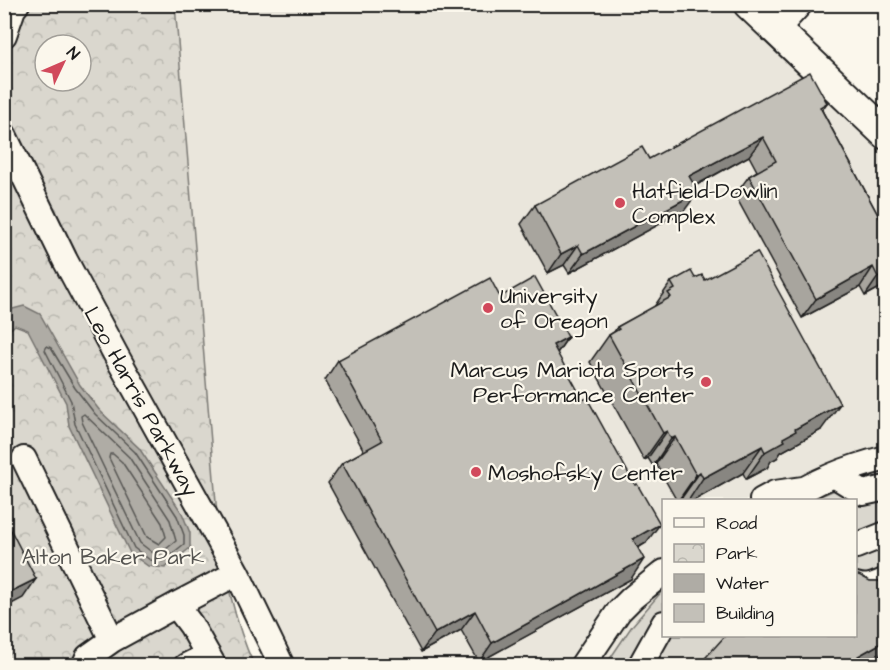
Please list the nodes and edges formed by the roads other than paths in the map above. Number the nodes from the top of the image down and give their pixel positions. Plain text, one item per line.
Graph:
1 (17, 4) edge
2 (749, 4) edge
3 (800, 4) edge
4 (776, 30) junction
5 (4, 35) edge
6 (885, 134) edge
7 (4, 135) edge
8 (885, 458) edge
9 (24, 459) dead end
10 (834, 475) junction
11 (885, 488) edge
12 (796, 494) edge
13 (765, 499) edge
14 (885, 534) edge
15 (857, 545) edge
16 (237, 573) junction
17 (662, 573) edge
18 (885, 580) edge
19 (857, 586) edge
20 (176, 605) junction
21 (662, 625) edge
22 (112, 640) junction
23 (211, 660) edge
24 (84, 666) edge
25 (186, 666) edge
26 (282, 666) edge
27 (582, 666) edge
28 (640, 666) edge

1 - 5 street
2 - 4 main road
3 - 4 street
4 - 6 main road
7 - 16 street, Leo Harris Parkway
8 - 10 street
9 - 22 street
10 - 11 street
10 - 12 street
12 - 13 street
14 - 15 street
16 - 20 street
16 - 26 street, Leo Harris Parkway
17 - 27 street
18 - 19 street
20 - 22 street
20 - 23 street
21 - 28 street
22 - 24 street
23 - 25 street

